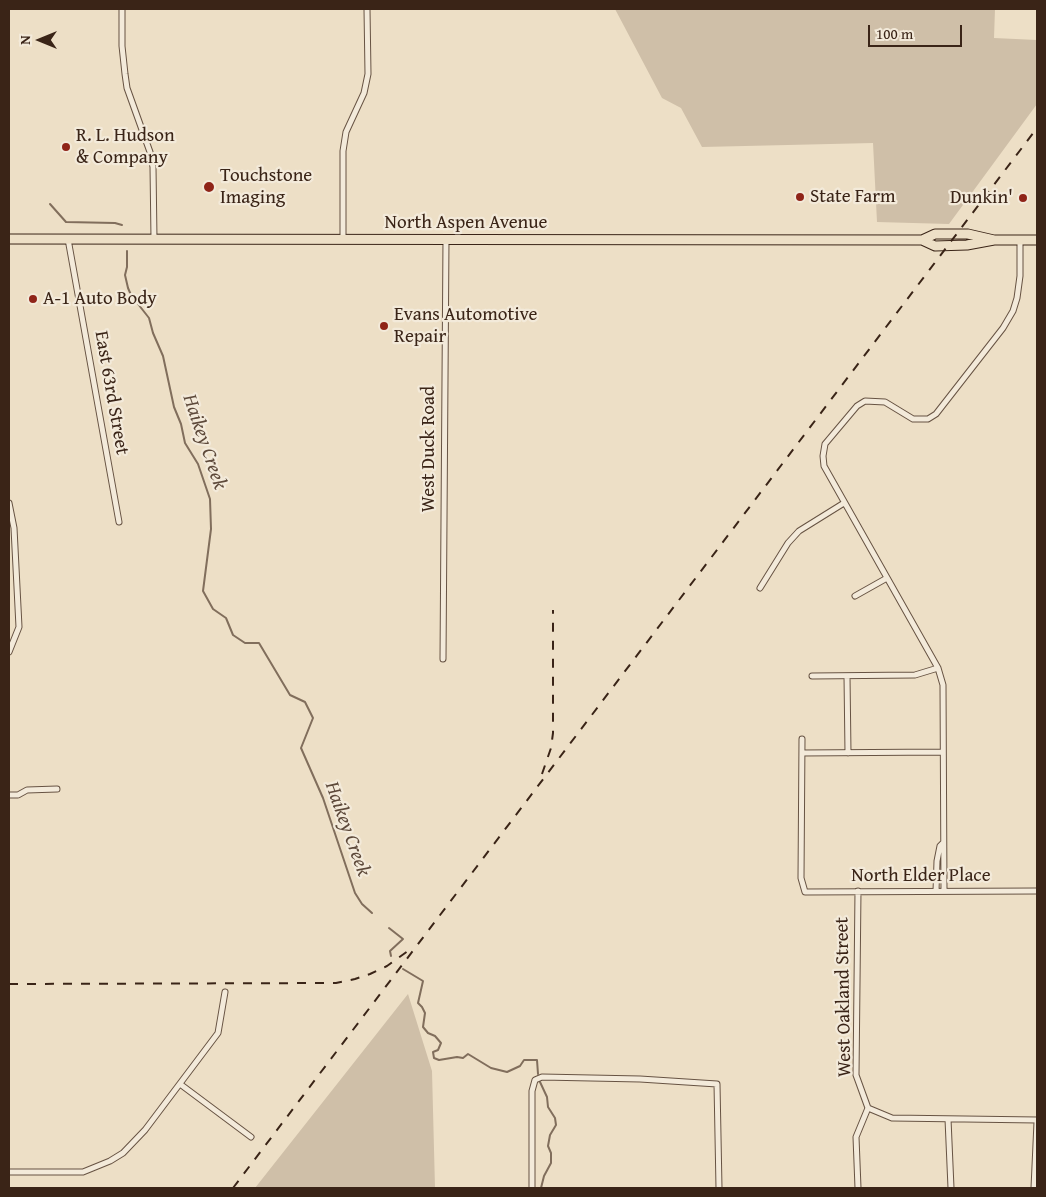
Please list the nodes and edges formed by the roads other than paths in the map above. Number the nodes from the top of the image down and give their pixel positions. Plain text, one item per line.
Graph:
1 (122, 9) edge
2 (367, 9) edge
3 (343, 238) junction
4 (9, 239) edge
5 (68, 239) junction
6 (154, 239) junction
7 (446, 239) junction
8 (1020, 240) junction
9 (1037, 240) edge
10 (9, 503) edge
11 (844, 503) junction
12 (119, 522) dead end
13 (888, 578) junction
14 (760, 588) dead end
15 (855, 596) dead end
16 (9, 652) edge
17 (442, 658) dead end
18 (938, 668) junction
19 (812, 676) dead end
20 (847, 676) junction
21 (802, 738) dead end
22 (943, 752) junction
23 (802, 753) junction
24 (848, 753) junction
25 (57, 789) dead end
26 (9, 795) edge
27 (943, 843) junction
28 (858, 891) junction
29 (936, 891) junction
30 (944, 891) junction
31 (1037, 891) edge
32 (224, 992) dead end
33 (180, 1084) junction
34 (868, 1108) junction
35 (948, 1119) junction
36 (1037, 1121) edge
37 (251, 1137) dead end
38 (9, 1172) edge
39 (532, 1188) edge
40 (718, 1188) edge
41 (858, 1188) edge
42 (951, 1188) edge
43 (1034, 1188) edge

1 - 6 street
2 - 3 street
3 - 6 main road, North Aspen Avenue
3 - 7 main road, North Aspen Avenue
4 - 5 main road, North Aspen Avenue
5 - 6 main road, North Aspen Avenue
5 - 12 street, East 63rd Street
7 - 8 main road, North Aspen Avenue
7 - 17 street, West Duck Road
8 - 9 main road, North Aspen Avenue
8 - 11 street
10 - 16 street
11 - 13 street
11 - 14 street
13 - 15 street
13 - 18 street
18 - 20 street
18 - 22 street
19 - 20 street
20 - 24 street
21 - 23 street
22 - 24 street
22 - 27 street
23 - 24 street
23 - 28 street, North Elder Place
25 - 26 street
27 - 29 street
27 - 30 street
28 - 29 street, North Elder Place
28 - 34 street, West Oakland Street
29 - 30 street, North Elder Place
30 - 31 street, North Elder Place
32 - 33 street
33 - 37 street
33 - 38 street
34 - 35 street
34 - 41 street
35 - 36 street
35 - 42 street
36 - 43 street
39 - 40 street

